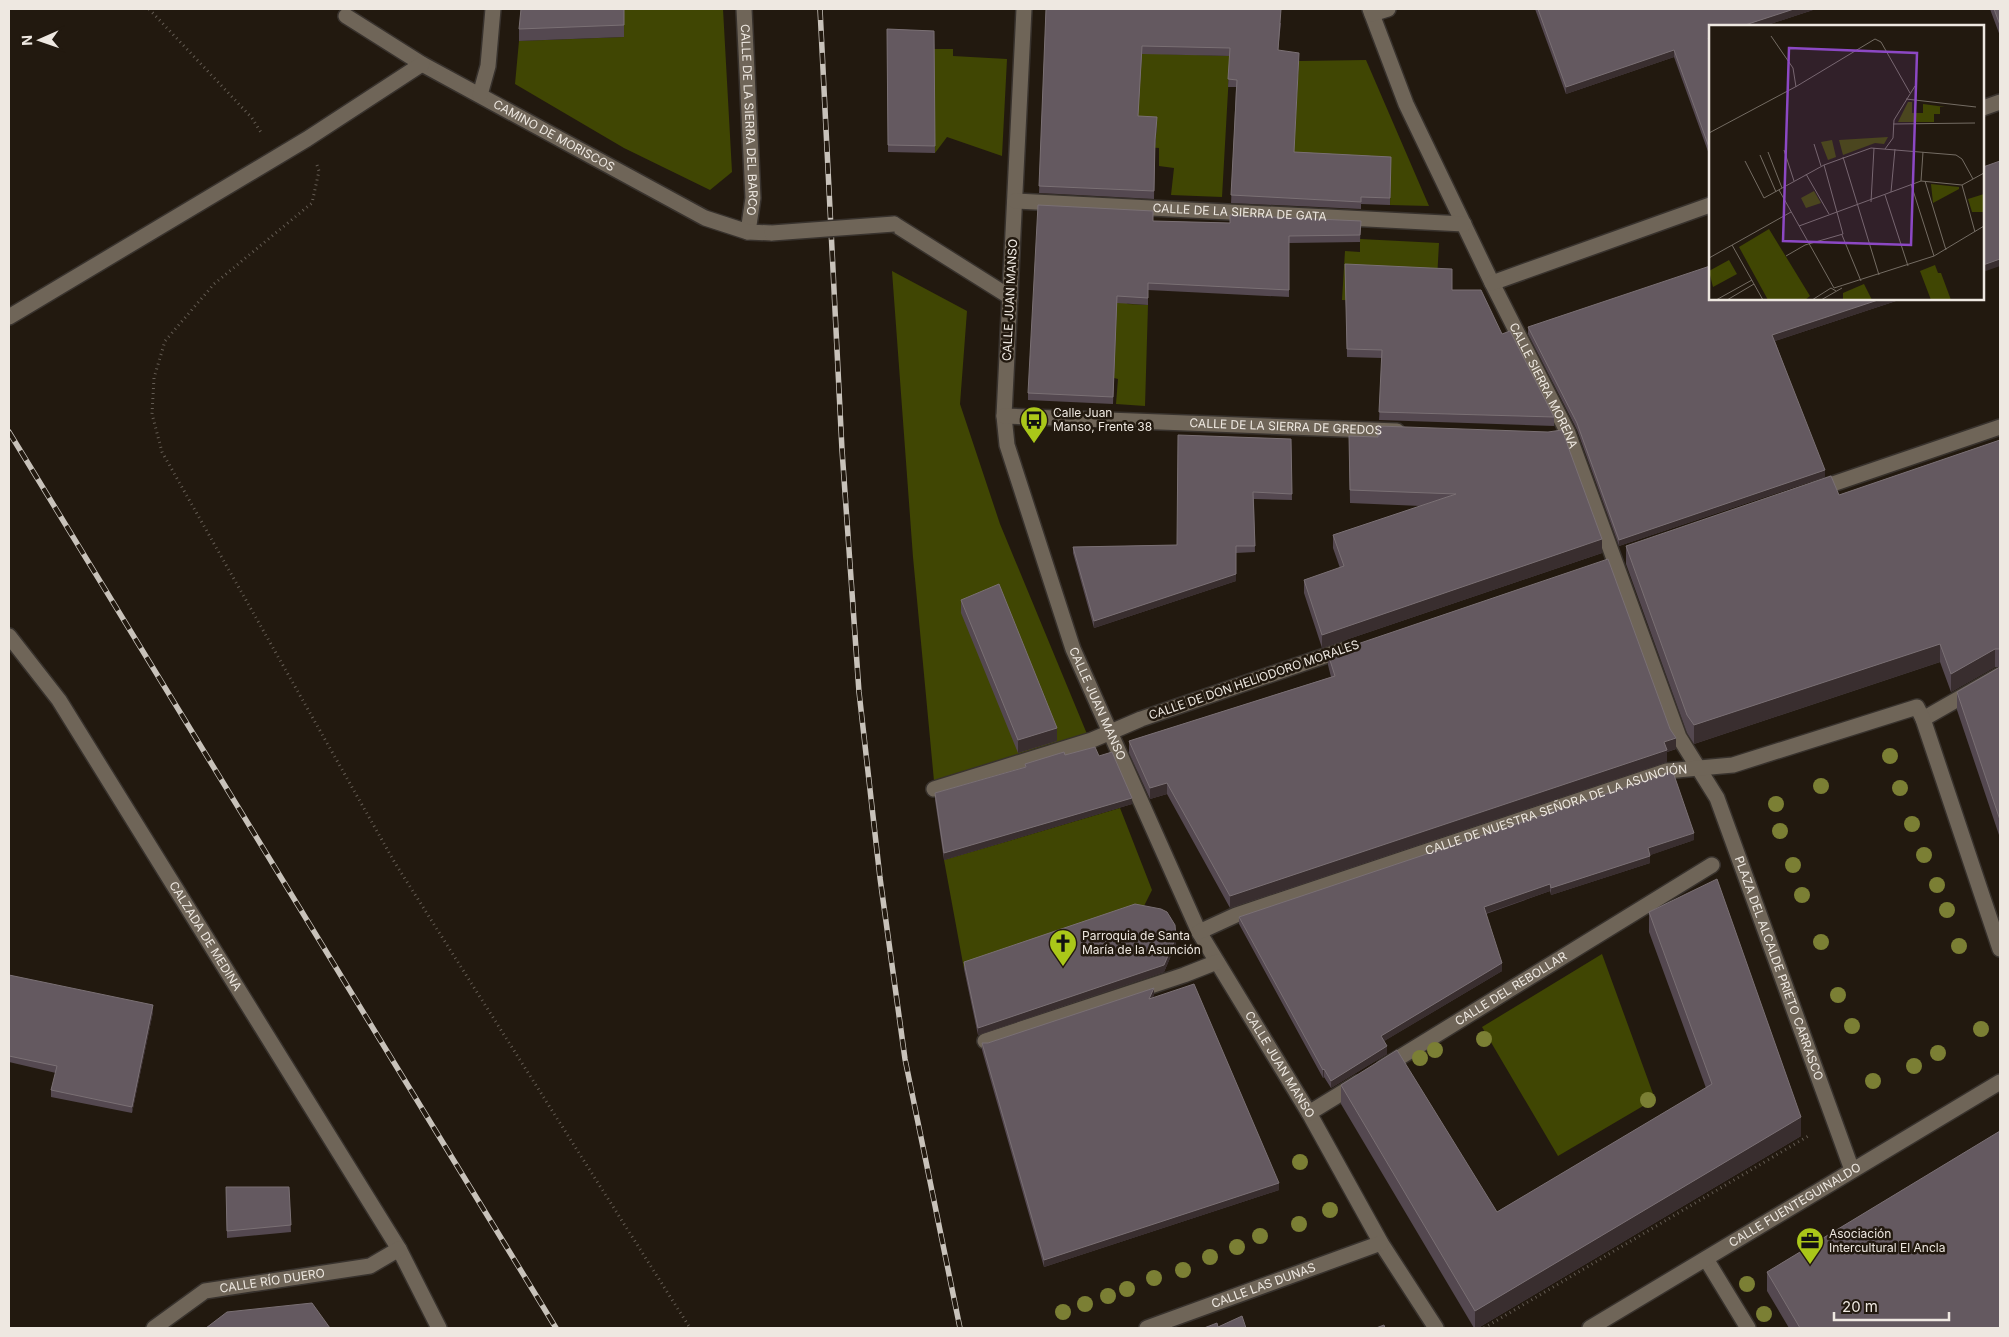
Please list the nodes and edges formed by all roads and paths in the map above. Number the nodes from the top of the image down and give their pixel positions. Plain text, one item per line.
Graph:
1 (149, 9) edge
2 (493, 9) edge
3 (744, 9) edge
4 (1024, 9) edge
5 (1388, 9) edge
6 (1371, 11) edge
7 (346, 16) dead end
8 (422, 64) junction
9 (480, 95) junction
10 (2000, 102) edge
11 (1984, 108) edge
12 (307, 139) junction
13 (277, 157) junction
14 (1015, 201) junction
15 (1709, 205) edge
16 (1464, 224) junction
17 (748, 232) junction
18 (1492, 283) junction
19 (1010, 297) junction
20 (9, 318) edge
21 (1004, 416) junction
22 (2000, 427) edge
23 (1408, 431) edge
24 (1802, 494) edge
25 (1632, 552) edge
26 (1607, 560) junction
27 (9, 636) edge
28 (1358, 645) edge
29 (2000, 676) edge
30 (1920, 713) junction
31 (1109, 734) junction
32 (1700, 769) junction
33 (934, 789) dead end
34 (1712, 865) dead end
35 (1199, 932) junction
36 (2000, 949) edge
37 (1217, 962) junction
38 (985, 1041) edge
39 (2000, 1082) edge
40 (1309, 1113) junction
41 (1810, 1136) dead end
42 (1852, 1170) junction
43 (1381, 1243) junction
44 (397, 1246) junction
45 (1706, 1259) junction
46 (1606, 1324) edge
47 (154, 1328) edge
48 (439, 1328) edge
49 (690, 1328) edge
50 (1147, 1328) edge
51 (1436, 1328) edge
52 (1484, 1328) edge
53 (1590, 1328) edge
54 (1748, 1328) edge

1 - 13 path
2 - 9 street
3 - 17 street, CALLE DE LA SIERRA DEL BARCO
4 - 14 street, CALLE JUAN MANSO
5 - 6 street
6 - 16 street, CALLE SIERRA MORENA
7 - 8 street, CAMINO DE MORISCOS
8 - 9 street, CAMINO DE MORISCOS
8 - 12 street
9 - 17 street, CAMINO DE MORISCOS
10 - 11 street
12 - 13 street
12 - 49 path
13 - 20 street
14 - 16 street, CALLE DE LA SIERRA DE GATA
14 - 19 street, CALLE JUAN MANSO
15 - 18 street
16 - 18 street, CALLE SIERRA MORENA
17 - 19 street, CAMINO DE MORISCOS, bridge
18 - 26 street, CALLE SIERRA MORENA
19 - 21 street, CALLE JUAN MANSO
21 - 23 street, CALLE DE LA SIERRA DE GREDOS
21 - 31 street, CALLE JUAN MANSO
22 - 24 street
25 - 26 street
26 - 32 street, CALLE SIERRA MORENA
27 - 44 street, CALZADA DE MEDINA
28 - 31 street, CALLE DE DON HELIODORO MORALES
29 - 30 street, CALLE DE NUESTRA SEÑORA DE LA ASUNCIÓN
30 - 32 street, CALLE DE NUESTRA SEÑORA DE LA ASUNCIÓN
30 - 36 street
31 - 33 street, CALLE DE DON HELIODORO MORALES
31 - 35 street, CALLE JUAN MANSO
32 - 35 street, CALLE DE NUESTRA SEÑORA DE LA ASUNCIÓN
32 - 42 street, PLAZA DEL ALCALDE PRIETO CARRASCO
34 - 40 street, CALLE DEL REBOLLAR
35 - 37 street, CALLE JUAN MANSO
37 - 38 street
37 - 40 street, CALLE JUAN MANSO
39 - 42 street, CALLE FUENTEGUINALDO
40 - 43 street, CALLE JUAN MANSO
41 - 52 path
42 - 45 street, CALLE FUENTEGUINALDO
43 - 50 street, CALLE LAS DUNAS
43 - 51 street, CALLE JUAN MANSO
44 - 47 street, CALLE RÍO DUERO
44 - 48 street, CALZADA DE MEDINA
45 - 46 street, CALLE FUENTEGUINALDO
45 - 54 street
46 - 53 street, CALLE FUENTEGUINALDO

